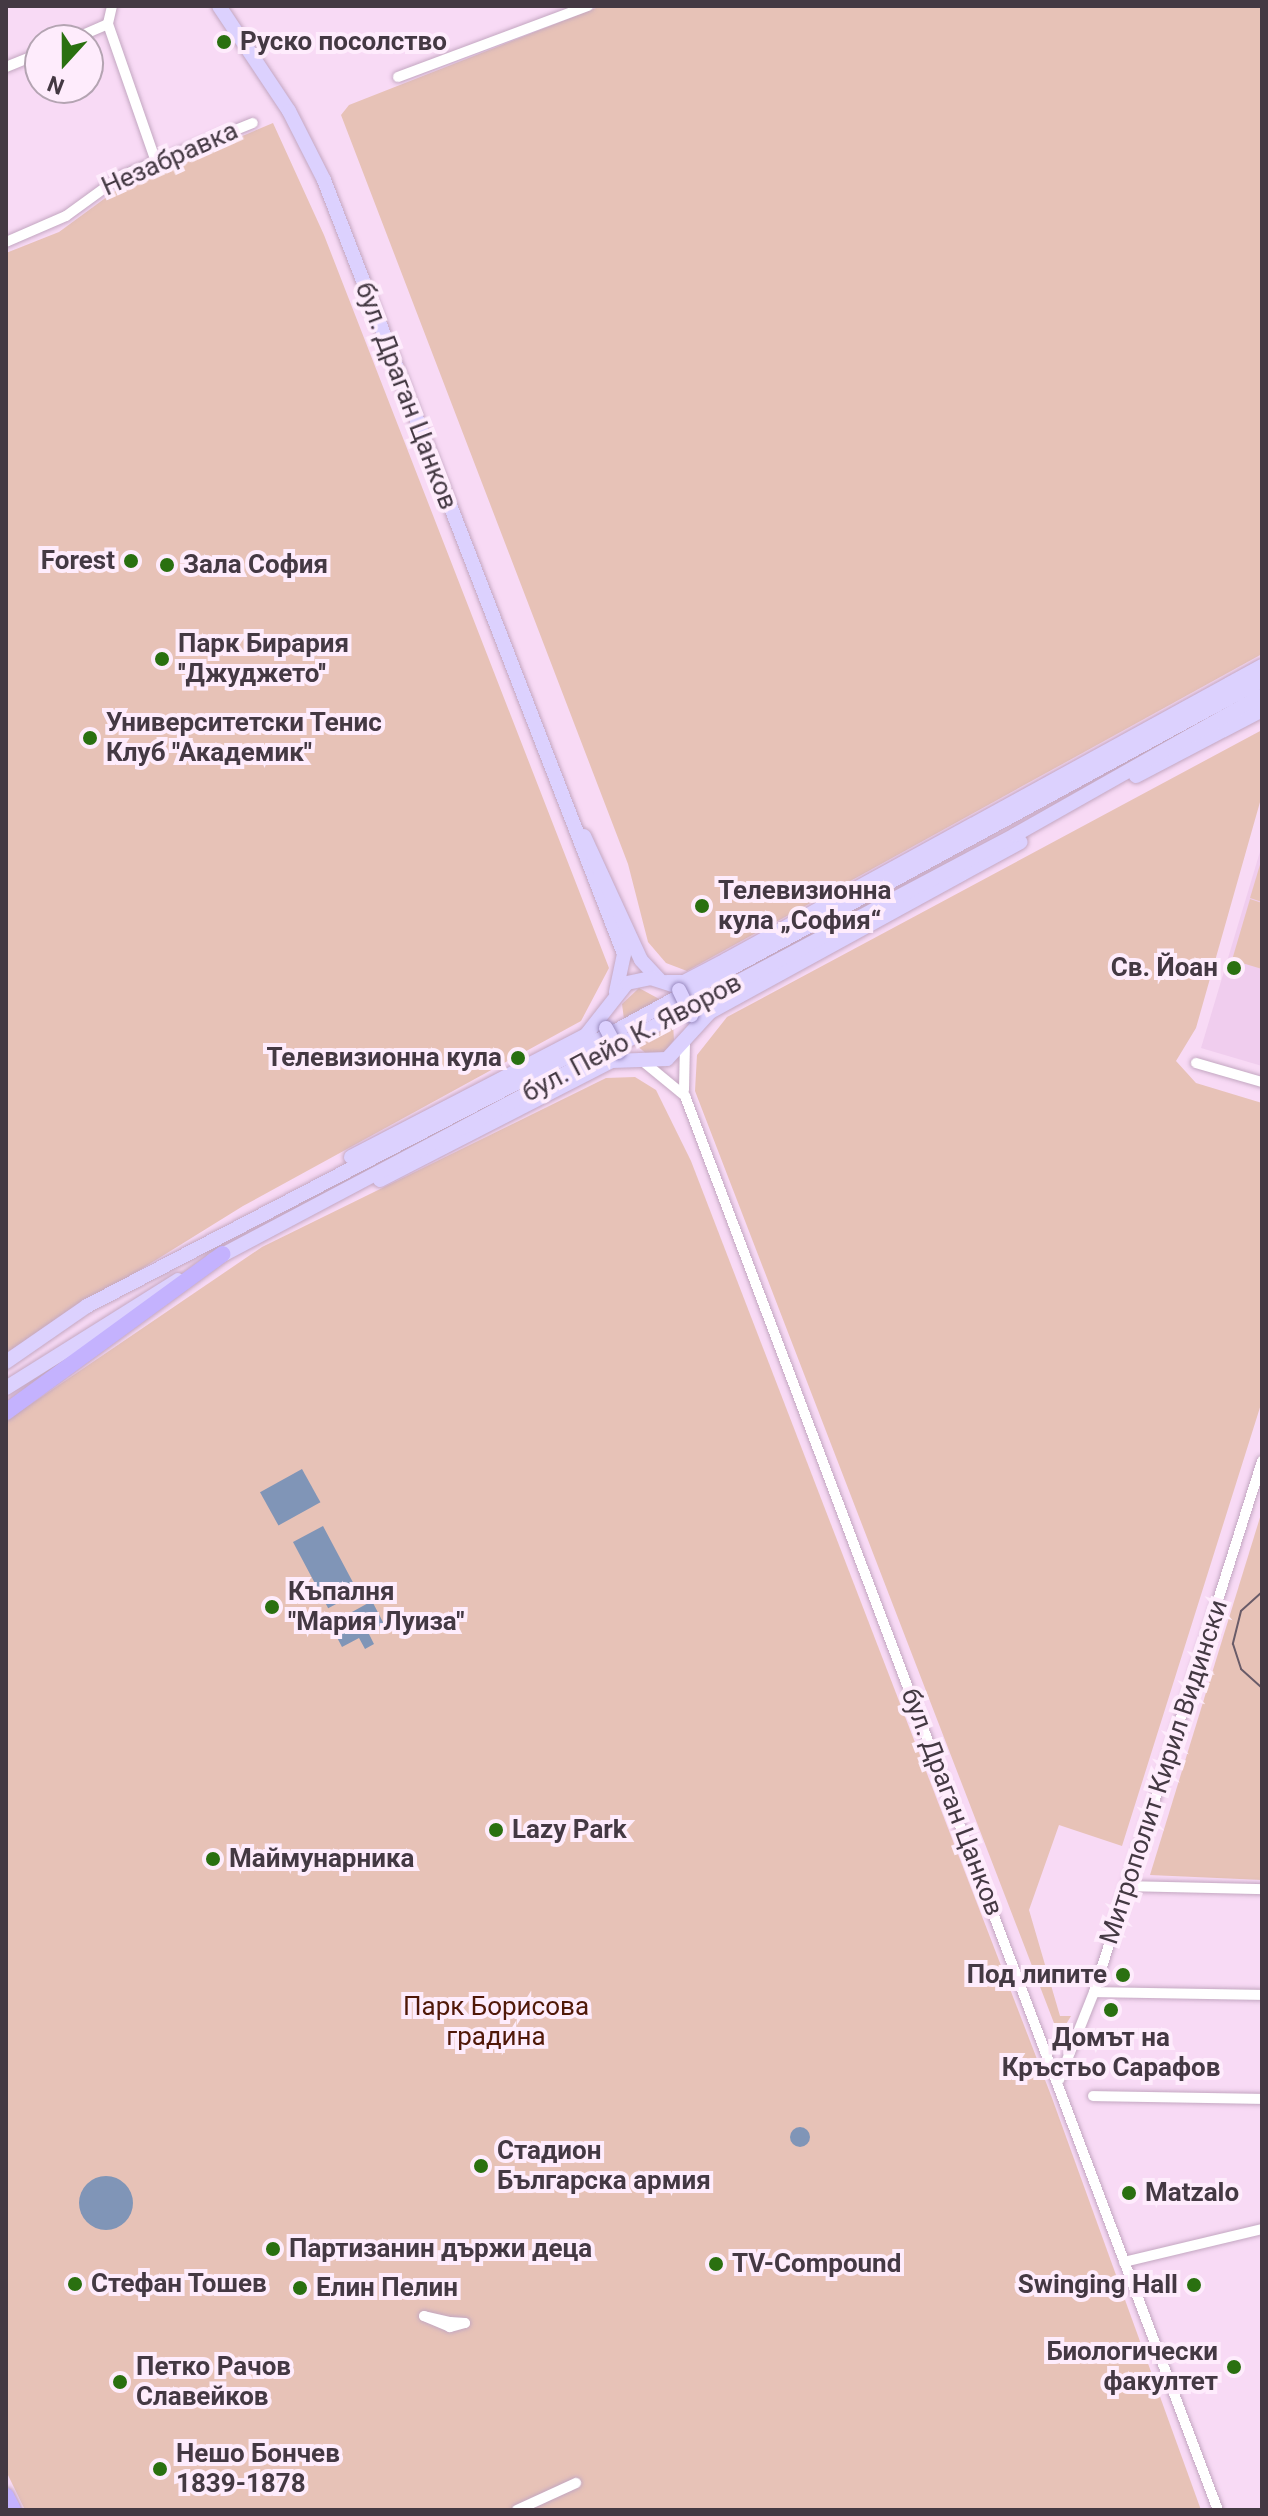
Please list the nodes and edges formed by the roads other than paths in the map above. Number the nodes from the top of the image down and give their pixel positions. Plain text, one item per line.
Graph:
1 (112, 6) edge
2 (219, 6) edge
3 (588, 6) edge
4 (108, 24) junction
5 (104, 26) edge
6 (398, 77) dead end
7 (253, 123) dead end
8 (156, 162) junction
9 (6, 242) edge
10 (1262, 668) edge
11 (1262, 680) edge
12 (1262, 695) edge
13 (1262, 708) edge
14 (1168, 738) junction
15 (1067, 776) junction
16 (563, 801) junction
17 (1083, 804) junction
18 (668, 984) junction
19 (613, 998) junction
20 (687, 1038) junction
21 (632, 1058) junction
22 (1196, 1063) dead end
23 (1262, 1082) edge
24 (685, 1096) junction
25 (284, 1201) junction
26 (291, 1216) junction
27 (223, 1254) junction
28 (6, 1362) edge
29 (6, 1388) edge
30 (6, 1412) edge
31 (1262, 1461) edge
32 (1128, 1886) junction
33 (1262, 1889) edge
34 (1094, 1992) junction
35 (1262, 1995) edge
36 (1059, 2080) junction
37 (1093, 2096) dead end
38 (1262, 2099) edge
39 (1262, 2229) edge
40 (1124, 2262) junction
41 (576, 2483) dead end
42 (6, 2496) edge
43 (13, 2510) edge
44 (517, 2510) edge
45 (1218, 2510) edge

1 - 4 street
2 - 16 main road, бул. Драган Цанков
3 - 6 street
4 - 5 street
4 - 8 street
7 - 8 street, Незабравка
8 - 9 street, Незабравка
10 - 14 main road
10 - 15 main road
11 - 14 main road, бул. Пейо К. Яворов
12 - 14 main road, бул. Пейо К. Яворов
13 - 14 main road
13 - 17 main road
14 - 15 main road
14 - 17 main road
14 - 25 main road, бул. Пейо К. Яворов
14 - 26 main road, бул. Пейо К. Яворов
15 - 18 main road
16 - 18 main road, бул. Драган Цанков
16 - 19 main road, бул. Драган Цанков
17 - 20 main road
18 - 19 main road
18 - 20 main road, bridge
19 - 21 main road, bridge
19 - 25 main road
20 - 21 main road
20 - 24 street, бул. Драган Цанков
21 - 24 street, бул. Драган Цанков
21 - 26 main road
22 - 23 street
24 - 36 street, бул. Драган Цанков
25 - 28 main road, бул. Пейо К. Яворов
26 - 27 main road, бул. Пейо К. Яворов
27 - 29 main road, бул. Пейо К. Яворов
27 - 30 highway
31 - 32 street, Митрополит Кирил Видински
32 - 33 street
32 - 34 street, Митрополит Кирил Видински
34 - 35 street
34 - 36 street, Митрополит Кирил Видински
36 - 40 street, бул. Драган Цанков
37 - 38 street
39 - 40 street
40 - 45 street, бул. Драган Цанков
41 - 44 street
42 - 43 highway

